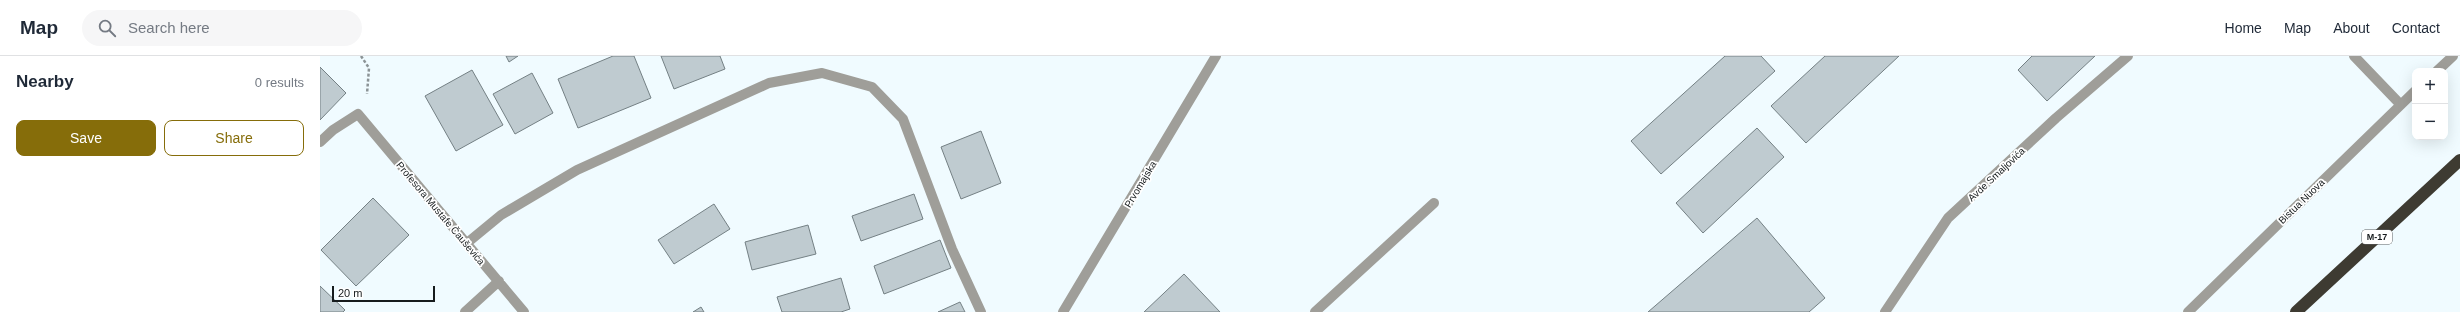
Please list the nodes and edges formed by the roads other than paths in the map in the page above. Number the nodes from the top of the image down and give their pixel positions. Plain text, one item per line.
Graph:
1 (1216, 56) edge
2 (2128, 56) edge
3 (2354, 56) edge
4 (2453, 56) edge
5 (2440, 68) edge
6 (2412, 94) edge
7 (2400, 104) junction
8 (320, 142) edge
9 (2460, 160) edge
10 (1434, 203) dead end
11 (467, 243) junction
12 (499, 281) junction
13 (465, 312) edge
14 (524, 312) edge
15 (981, 312) edge
16 (1063, 312) edge
17 (1315, 312) edge
18 (1885, 312) edge
19 (2188, 312) edge
20 (2296, 312) edge

1 - 16 street, Prvomajska
2 - 18 street, Avde Smaljovića
3 - 7 street
4 - 5 street
6 - 7 street, Bistua Nuova
7 - 19 street, Bistua Nuova
8 - 11 street, Profesora Mustafe Čauševića
9 - 20 highway, M-17
10 - 17 street
11 - 12 street, Profesora Mustafe Čauševića
11 - 15 street
12 - 13 street
12 - 14 street, Profesora Mustafe Čauševića

